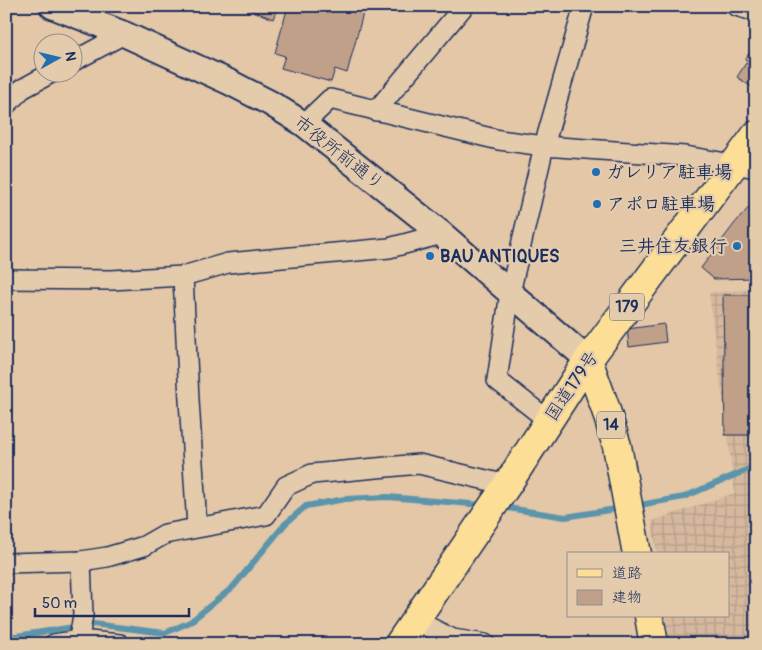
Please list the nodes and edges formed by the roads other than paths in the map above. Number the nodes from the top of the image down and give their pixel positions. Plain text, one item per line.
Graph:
1 (52, 6) edge
2 (464, 6) edge
3 (584, 6) edge
4 (736, 6) edge
5 (756, 12) edge
6 (124, 34) junction
7 (82, 57) edge
8 (34, 82) edge
9 (6, 105) edge
10 (376, 110) junction
11 (304, 124) junction
12 (756, 135) edge
13 (544, 146) junction
14 (744, 166) edge
15 (442, 234) junction
16 (184, 276) junction
17 (6, 279) edge
18 (510, 293) junction
19 (588, 360) junction
20 (549, 421) junction
21 (507, 485) junction
22 (197, 527) junction
23 (636, 552) edge
24 (81, 561) junction
25 (6, 563) edge
26 (648, 618) edge
27 (415, 620) junction
28 (79, 642) edge
29 (54, 644) edge
30 (120, 644) edge
31 (399, 644) edge
32 (485, 644) edge
33 (654, 644) edge

1 - 6 street, 市役所前通り
2 - 10 street
3 - 13 street
4 - 5 street
6 - 7 street
6 - 11 street, 市役所前通り
8 - 9 street
10 - 11 street
10 - 13 street
11 - 15 street, 市役所前通り
12 - 14 main road, 国道179号 / 179
13 - 14 street
13 - 18 street
14 - 19 main road, 国道179号 / 179
15 - 16 street
15 - 18 street, 市役所前通り
16 - 17 street
16 - 22 street
18 - 19 street, 市役所前通り
18 - 20 street
19 - 20 main road, 国道179号 / 179
19 - 23 main road, 14
20 - 21 main road, 国道179号 / 179
21 - 22 street
21 - 27 main road, 国道179号 / 179
22 - 24 street
24 - 25 street
24 - 28 street
26 - 33 main road
27 - 31 main road, 国道179号 / 179
27 - 32 street
28 - 29 street
28 - 30 street

